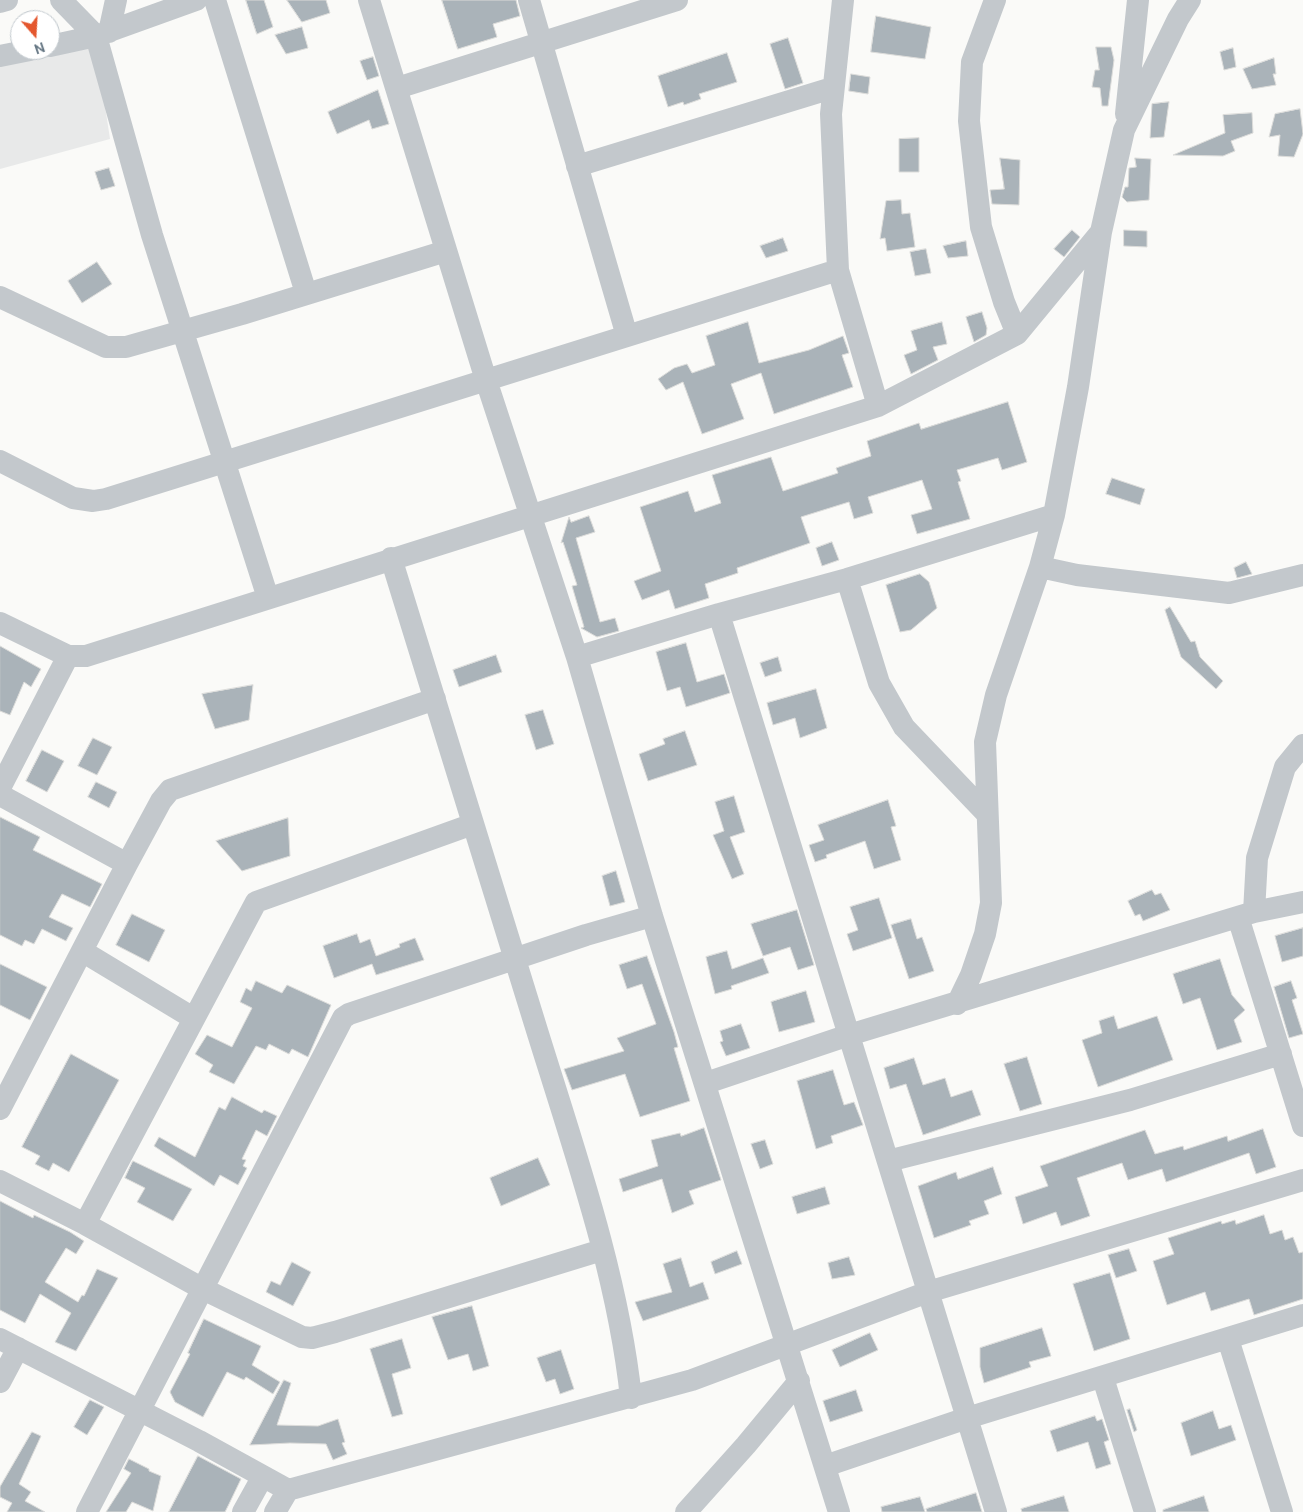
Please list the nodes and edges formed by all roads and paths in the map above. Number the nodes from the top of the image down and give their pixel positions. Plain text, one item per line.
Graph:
1 (7, 0) edge
2 (61, 0) edge
3 (116, 0) edge
4 (196, 0) edge
5 (215, 0) edge
6 (369, 0) edge
7 (529, 0) edge
8 (677, 0) edge
9 (843, 0) edge
10 (995, 0) edge
11 (1138, 0) edge
12 (1190, 0) edge
13 (0, 2) edge
14 (102, 34) junction
15 (541, 41) junction
16 (60, 44) edge
17 (397, 88) junction
18 (832, 88) junction
19 (1124, 130) junction
20 (577, 166) junction
21 (1102, 232) junction
22 (446, 251) junction
23 (838, 270) junction
24 (306, 293) junction
25 (0, 298) edge
26 (182, 332) junction
27 (1017, 334) junction
28 (627, 336) junction
29 (486, 380) junction
30 (878, 406) junction
31 (0, 460) edge
32 (225, 463) junction
33 (531, 514) junction
34 (1054, 516) junction
35 (391, 558) junction
36 (1040, 567) junction
37 (1303, 575) edge
38 (847, 579) junction
39 (268, 598) junction
40 (719, 614) junction
41 (0, 623) edge
42 (68, 656) junction
43 (577, 657) junction
44 (435, 699) junction
45 (1303, 745) edge
46 (0, 788) edge
47 (0, 795) edge
48 (987, 814) junction
49 (474, 824) junction
50 (127, 864) junction
51 (1303, 902) edge
52 (1246, 914) junction
53 (652, 916) junction
54 (82, 951) junction
55 (515, 958) junction
56 (957, 1004) junction
57 (193, 1018) junction
58 (849, 1035) junction
59 (1281, 1054) junction
60 (706, 1082) junction
61 (0, 1109) edge
62 (1303, 1126) edge
63 (888, 1161) junction
64 (1303, 1180) edge
65 (0, 1181) edge
66 (84, 1224) junction
67 (602, 1250) junction
68 (203, 1289) junction
69 (928, 1292) junction
70 (1303, 1315) edge
71 (1228, 1339) junction
72 (9, 1343) edge
73 (787, 1345) junction
74 (1103, 1378) junction
75 (799, 1381) junction
76 (0, 1382) edge
77 (631, 1398) junction
78 (139, 1409) junction
79 (967, 1418) junction
80 (824, 1466) junction
81 (263, 1476) junction
82 (288, 1490) junction
83 (87, 1512) edge
84 (243, 1512) edge
85 (275, 1512) edge
86 (686, 1512) edge
87 (840, 1512) edge
88 (996, 1512) edge
89 (1144, 1512) edge
90 (1282, 1512) edge

1 - 13 street
2 - 14 street
3 - 14 street
4 - 14 street
5 - 24 street
6 - 17 street
7 - 15 street
8 - 15 street
9 - 18 street
10 - 27 street
11 - 19 street
12 - 19 street
14 - 16 street
14 - 26 street
15 - 17 street
15 - 20 street
17 - 22 street
18 - 20 street
18 - 23 street
19 - 21 street
20 - 28 street
21 - 27 street
21 - 34 street
22 - 24 street
22 - 29 street
23 - 28 street
23 - 30 street
24 - 26 street
25 - 26 street
26 - 32 street
27 - 30 street
28 - 29 street
29 - 32 street
29 - 33 street
30 - 33 street
31 - 32 street
32 - 39 street
33 - 35 street
33 - 43 street
34 - 36 street
34 - 38 street
35 - 39 street
35 - 44 street
36 - 37 street
36 - 48 street
38 - 40 street
38 - 48 street
39 - 42 street
40 - 43 street
40 - 58 street
41 - 42 street
42 - 46 street
43 - 53 street
44 - 49 street
44 - 50 street
45 - 52 street
47 - 50 street
48 - 56 street
49 - 55 street
49 - 57 street
50 - 54 street
51 - 52 street
52 - 56 street
52 - 59 street
53 - 55 street
53 - 60 street
54 - 57 street
54 - 61 street
55 - 67 street
55 - 68 street
56 - 58 street
57 - 66 street
58 - 60 street
58 - 63 street
59 - 62 street
59 - 63 street
60 - 73 street
63 - 69 street
64 - 69 street
65 - 66 street
66 - 68 street
67 - 68 street
67 - 77 street
68 - 78 street
69 - 73 street
69 - 79 street
70 - 71 street
71 - 74 street
71 - 90 street
72 - 76 street
72 - 78 street
73 - 75 street
73 - 77 street
74 - 79 street
74 - 89 street
75 - 80 street
75 - 86 street
77 - 82 street
78 - 81 street
78 - 83 street
79 - 80 street
79 - 88 street
80 - 87 street
81 - 82 street
81 - 84 street
82 - 85 street

